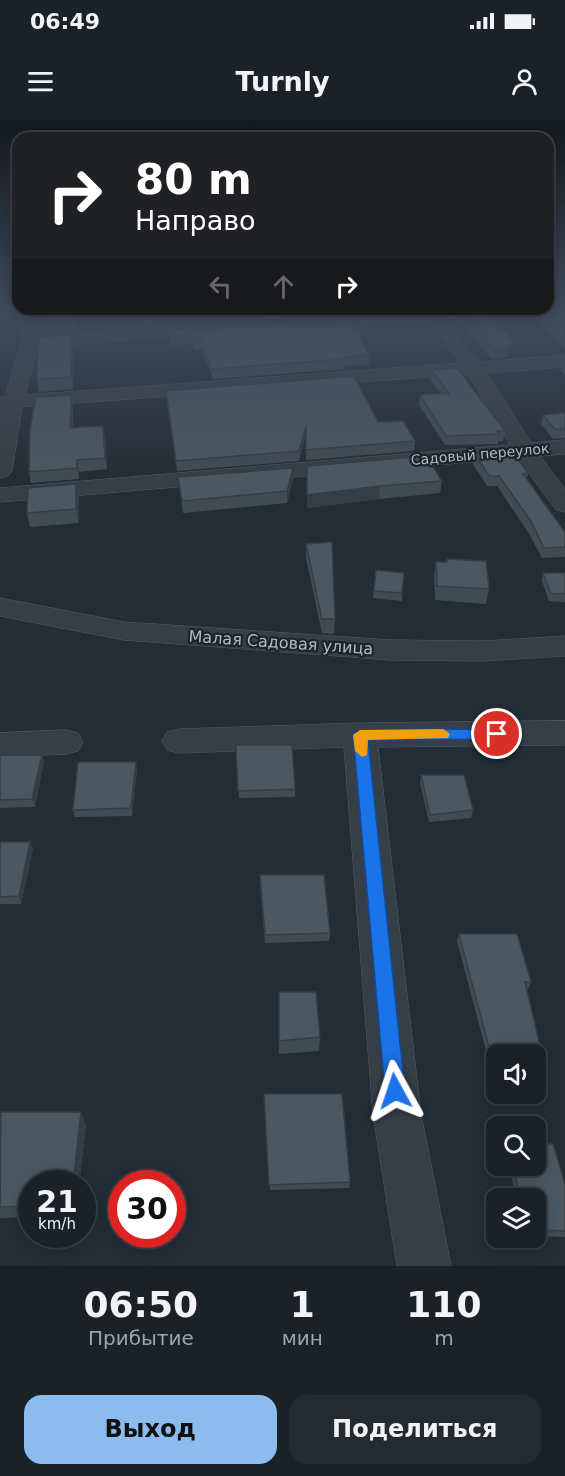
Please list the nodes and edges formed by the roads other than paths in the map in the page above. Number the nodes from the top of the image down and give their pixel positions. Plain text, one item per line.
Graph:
1 (21, 366) edge
2 (467, 366) edge
3 (473, 366) edge
4 (7, 403) edge
5 (565, 447) edge
6 (524, 450) junction
7 (0, 471) edge
8 (0, 495) edge
9 (565, 505) edge
10 (0, 607) edge
11 (565, 646) edge
12 (565, 733) edge
13 (360, 735) junction
14 (180, 741) dead end
15 (66, 742) dead end
16 (0, 745) edge
17 (424, 1266) edge

1 - 4 street
2 - 4 street
3 - 6 street
4 - 7 street
5 - 6 street, Садовый переулок
6 - 8 street, Садовый переулок
6 - 9 street
10 - 11 street, Малая Садовая улица
12 - 13 street
13 - 14 street
13 - 17 street
15 - 16 street

